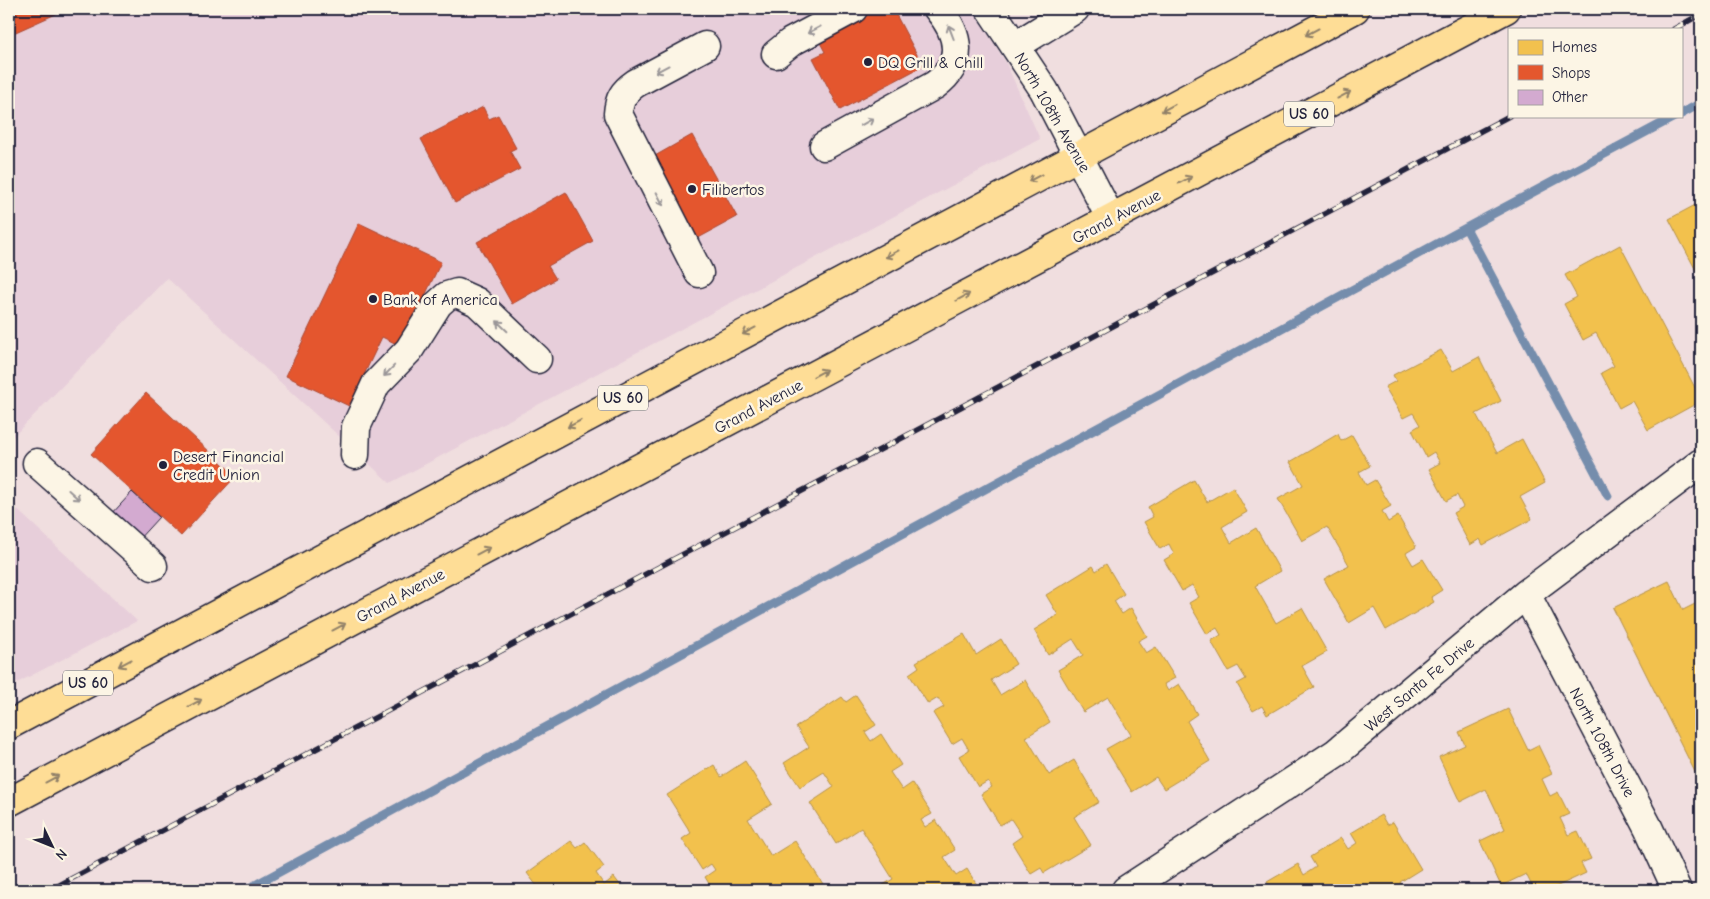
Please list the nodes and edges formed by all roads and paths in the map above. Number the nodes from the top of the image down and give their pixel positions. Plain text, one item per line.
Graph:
1 (853, 9) edge
2 (938, 9) edge
3 (990, 9) edge
4 (1075, 9) edge
5 (1355, 9) edge
6 (1506, 9) edge
7 (705, 46) dead end
8 (1015, 46) junction
9 (776, 54) dead end
10 (824, 146) dead end
11 (1078, 155) junction
12 (1111, 219) junction
13 (698, 273) dead end
14 (537, 359) dead end
15 (355, 455) dead end
16 (37, 462) dead end
17 (1701, 463) edge
18 (153, 566) dead end
19 (1526, 594) junction
20 (9, 725) edge
21 (9, 802) edge
22 (1126, 890) edge
23 (1678, 890) edge

1 -> 9 street
10 -> 2 street
3 - 8 street, North 108th Avenue
4 - 8 street
5 -> 11 highway, US 60
12 -> 6 highway, Grand Avenue / US 60
7 -> 13 street
8 - 11 street, North 108th Avenue
11 - 12 street, North 108th Avenue
11 -> 20 highway, US 60
21 -> 12 highway, Grand Avenue / US 60
14 -> 15 street
16 -> 18 street
17 - 19 street, West Santa Fe Drive
19 - 22 street, West Santa Fe Drive
19 - 23 street, North 108th Drive

